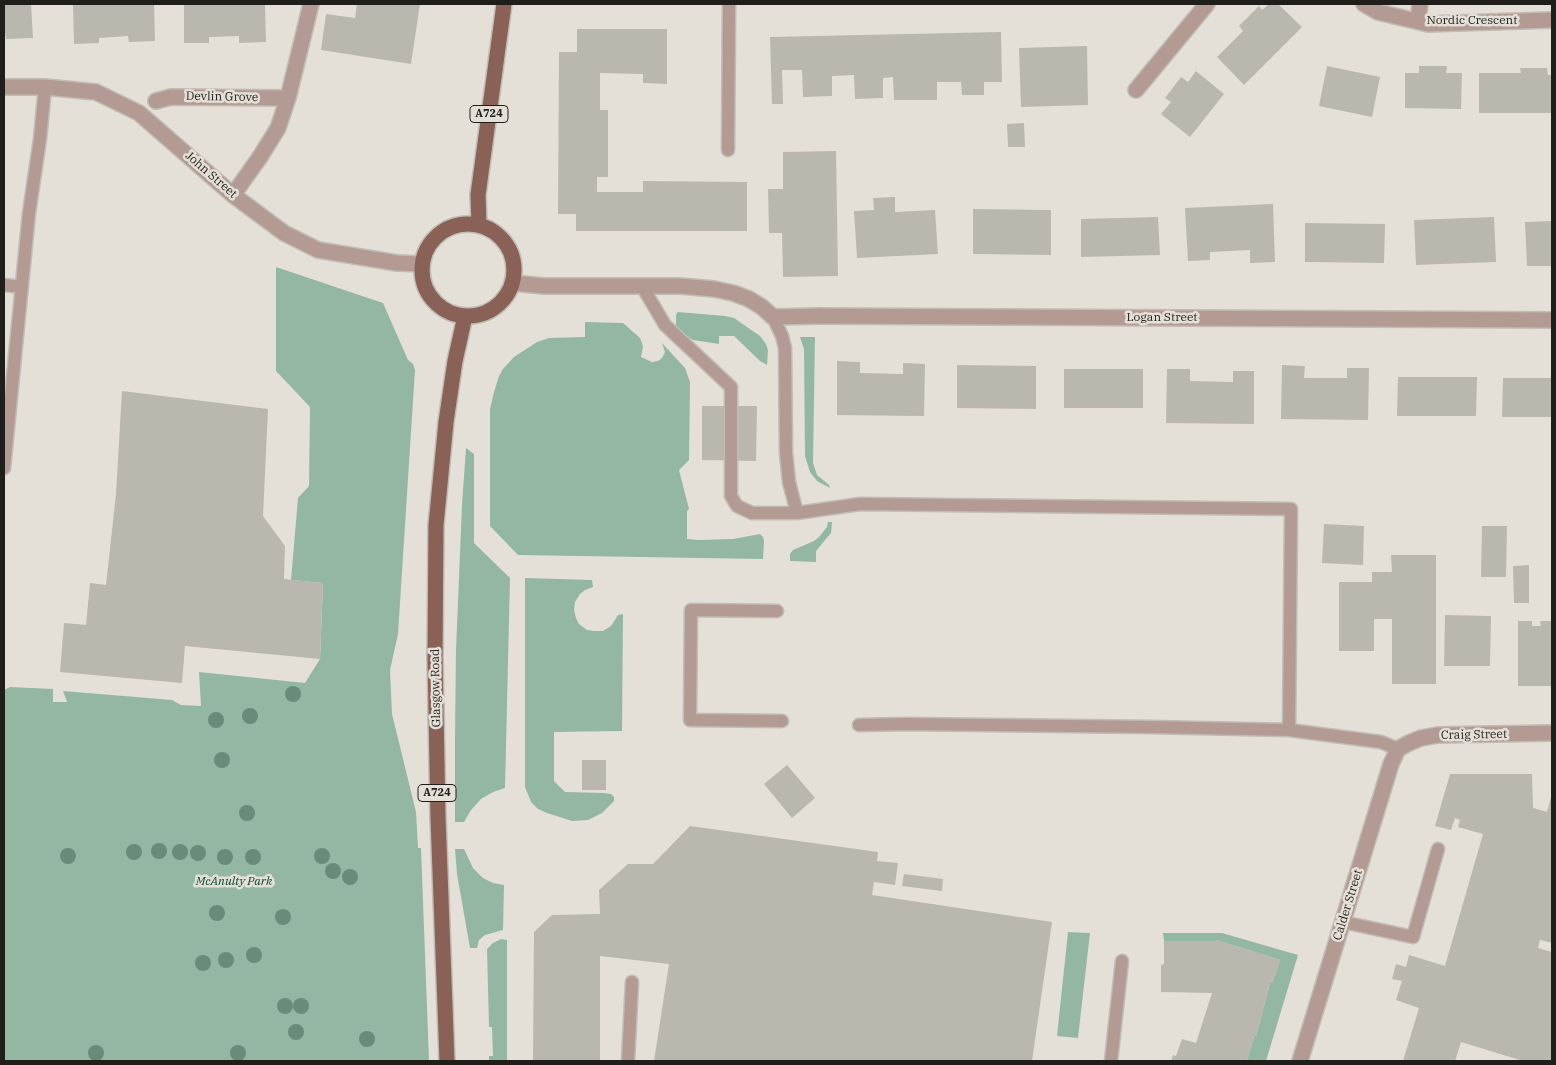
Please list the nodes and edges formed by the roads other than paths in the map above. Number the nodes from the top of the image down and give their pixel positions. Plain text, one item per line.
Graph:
1 (311, 4) edge
2 (504, 4) edge
3 (729, 4) edge
4 (1207, 4) edge
5 (1364, 4) edge
6 (1420, 4) edge
7 (1552, 20) edge
8 (1418, 21) junction
9 (4, 87) edge
10 (45, 87) junction
11 (1136, 90) dead end
12 (288, 98) junction
13 (156, 100) dead end
14 (728, 150) dead end
15 (233, 195) junction
16 (480, 224) junction
17 (422, 264) junction
18 (513, 283) junction
19 (4, 285) edge
20 (642, 286) junction
21 (22, 287) junction
22 (464, 316) junction
23 (773, 317) junction
24 (1552, 320) edge
25 (4, 468) edge
26 (797, 513) junction
27 (777, 611) dead end
28 (782, 721) dead end
29 (859, 725) dead end
30 (1289, 730) junction
31 (1552, 733) edge
32 (1398, 750) junction
33 (1438, 849) dead end
34 (1343, 922) junction
35 (1122, 961) dead end
36 (632, 982) dead end
37 (447, 1061) edge
38 (628, 1061) edge
39 (1111, 1061) edge
40 (1300, 1061) edge

1 - 12 street
2 - 16 main road, A724
3 - 14 lane
4 - 11 street
5 - 8 street, Nordic Crescent
6 - 8 street
7 - 8 street, Nordic Crescent
9 - 10 street, John Street
10 - 15 street, John Street
10 - 21 lane
12 - 13 street, Devlin Grove
12 - 15 street
15 - 17 street, John Street
16 - 17 main road
16 - 18 main road
17 - 22 main road
18 - 20 street
18 - 22 main road
19 - 21 lane
20 - 23 street
20 - 26 lane
21 - 25 lane
22 - 37 main road, Glasgow Road / A724
23 - 24 street, Logan Street
23 - 26 lane
26 - 30 lane
27 - 28 lane
29 - 30 lane
30 - 32 lane
31 - 32 street, Craig Street
32 - 34 street, Calder Street
33 - 34 lane
34 - 40 street, Calder Street
35 - 39 lane
36 - 38 lane

